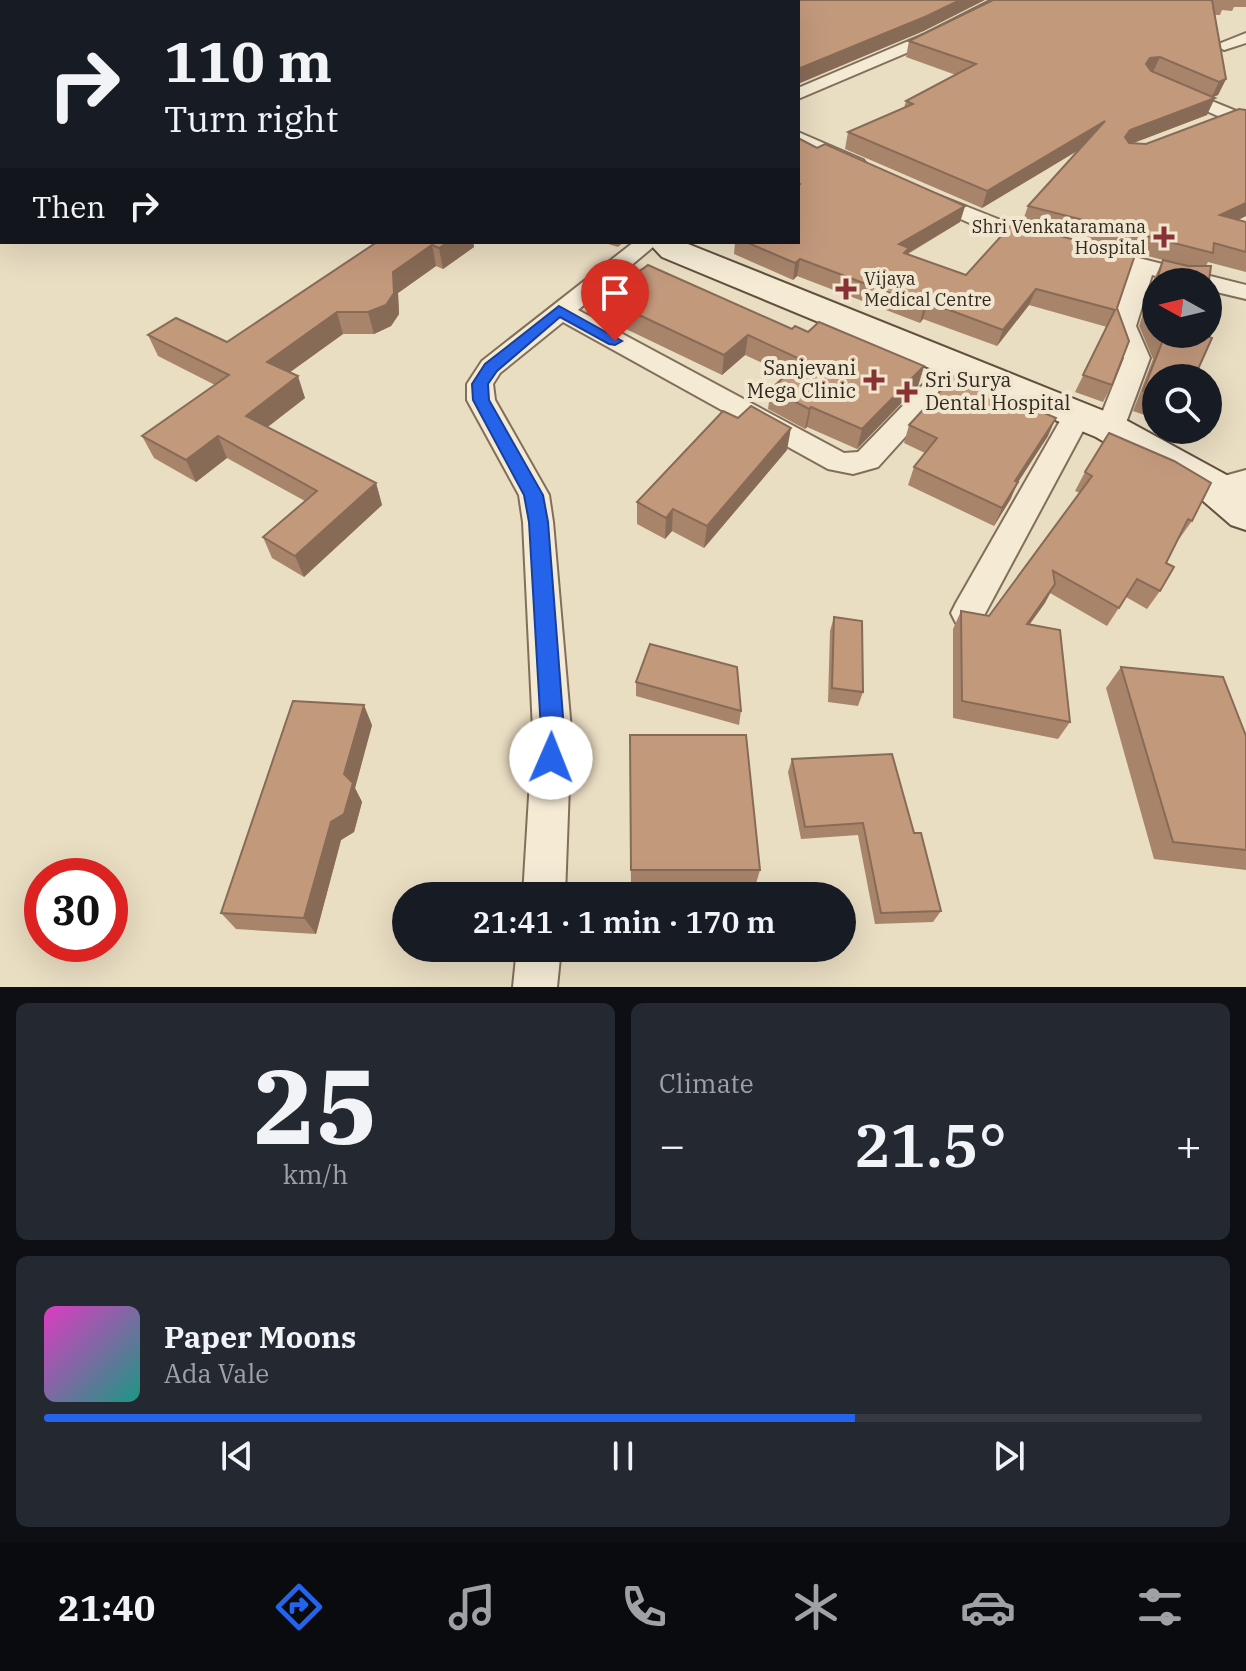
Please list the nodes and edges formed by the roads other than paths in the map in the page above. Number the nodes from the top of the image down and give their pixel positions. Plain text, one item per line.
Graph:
1 (1004, 0) edge
2 (1246, 38) edge
3 (1224, 45) edge
4 (1152, 80) edge
5 (800, 93) edge
6 (1238, 119) edge
7 (1202, 127) edge
8 (800, 139) edge
9 (883, 176) edge
10 (911, 189) edge
11 (645, 244) edge
12 (666, 244) edge
13 (1143, 267) junction
14 (1147, 268) edge
15 (1222, 286) edge
16 (1246, 292) edge
17 (559, 310) junction
18 (958, 364) junction
19 (1094, 421) junction
20 (1232, 485) edge
21 (1246, 514) edge
22 (968, 613) edge
23 (545, 882) edge
24 (538, 962) edge
25 (535, 987) edge

1 - 5 street
2 - 3 street
4 - 6 street
6 - 7 street
8 - 9 street
10 - 13 street
11 - 17 street
12 - 18 street
13 - 14 street
13 - 19 street
15 - 16 street
17 - 18 street
17 - 23 street
18 - 19 street
19 - 20 street
19 - 22 street
20 - 21 street
24 - 25 street

